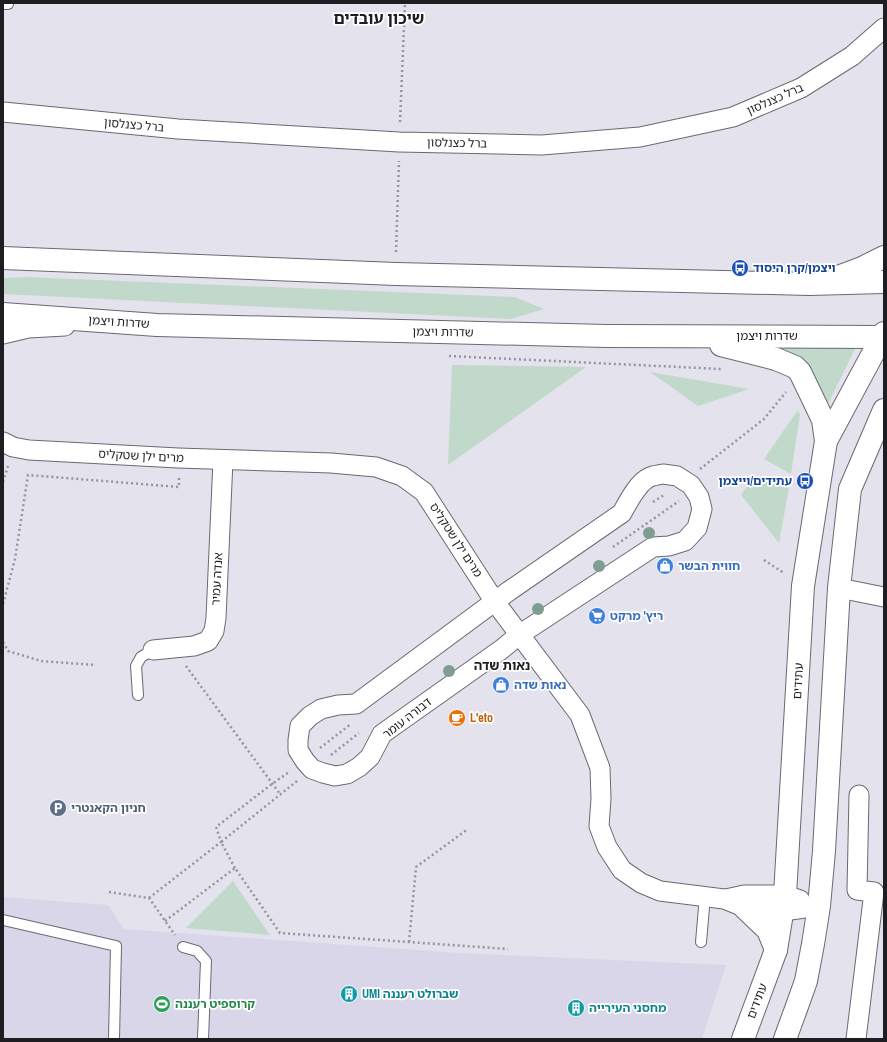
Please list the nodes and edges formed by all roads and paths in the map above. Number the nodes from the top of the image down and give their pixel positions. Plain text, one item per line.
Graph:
1 (884, 28) edge
2 (3, 112) edge
3 (884, 257) edge
4 (3, 258) edge
5 (884, 282) edge
6 (809, 284) junction
7 (3, 314) edge
8 (122, 323) junction
9 (3, 334) edge
10 (883, 335) edge
11 (683, 336) junction
12 (884, 410) edge
13 (826, 441) junction
14 (3, 442) edge
15 (884, 442) edge
16 (178, 458) junction
17 (223, 460) junction
18 (9, 463) dead end
19 (3, 482) edge
20 (850, 489) junction
21 (839, 588) junction
22 (884, 597) edge
23 (495, 602) junction
24 (3, 604) edge
25 (519, 635) junction
26 (3, 642) edge
27 (172, 648) junction
28 (153, 650) joint
29 (96, 665) dead end
30 (138, 695) dead end
31 (280, 794) dead end
32 (859, 796) dead end
33 (216, 827) dead end
34 (468, 829) dead end
35 (109, 892) dead end
36 (879, 892) edge
37 (705, 896) junction
38 (149, 898) junction
39 (724, 899) junction
40 (784, 903) junction
41 (819, 906) junction
42 (744, 907) junction
43 (3, 920) edge
44 (165, 921) junction
45 (409, 942) junction
46 (701, 942) dead end
47 (183, 946) joint
48 (508, 949) dead end
49 (776, 950) junction
50 (114, 1039) edge
51 (203, 1039) edge
52 (743, 1039) edge
53 (785, 1039) edge
54 (856, 1039) edge

1 - 2 street, ברל כצנלסון
3 - 6 main road
4 - 6 main road
5 - 6 main road
7 - 8 main road, שדרות ויצמן
8 - 9 street
8 - 11 main road, שדרות ויצמן
10 - 11 main road, שדרות ויצמן
10 - 13 main road, עתידים
11 - 13 main road
12 - 20 main road
13 - 40 main road, עתידים
14 - 16 street, מרים ילן שטקליס
15 - 20 main road
16 - 17 street, מרים ילן שטקליס
16 - 24 path
17 - 23 street, מרים ילן שטקליס
17 - 27 street, אנדה עמיר
18 - 19 path
20 - 21 main road
21 - 22 street
21 - 41 main road
23 - 25 street, מרים ילן שטקליס
23 - 25 street, דבורה עומר
23 - 25 street, דבורה עומר
25 - 37 street, מרים ילן שטקליס
26 - 29 path
27 - 28 street, אנדה עמיר
27 - 31 path
28 - 30 lane
32 - 36 street
33 - 38 path
34 - 45 path
35 - 38 path
36 - 54 street
37 - 39 street, מרים ילן שטקליס
37 - 46 lane
38 - 44 path
39 - 40 street, מרים ילן שטקליס
39 - 42 street, מרים ילן שטקליס
40 - 41 street, מרים ילן שטקליס
40 - 42 street, מרים ילן שטקליס
40 - 49 main road, עתידים
41 - 53 main road
42 - 49 main road
43 - 50 lane
44 - 45 path
44 - 47 path
45 - 48 path
47 - 51 lane
49 - 52 main road, עתידים

